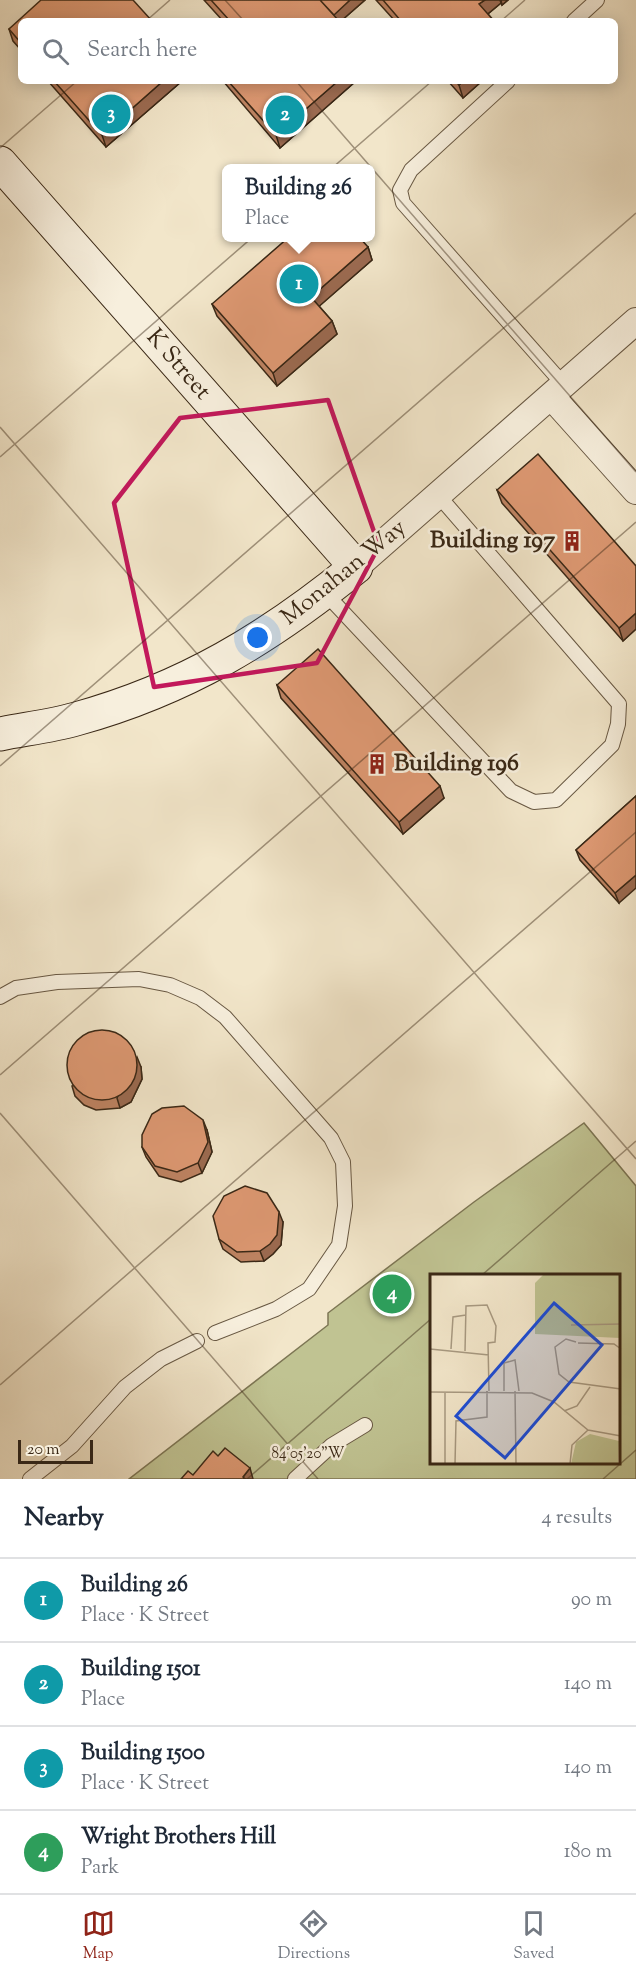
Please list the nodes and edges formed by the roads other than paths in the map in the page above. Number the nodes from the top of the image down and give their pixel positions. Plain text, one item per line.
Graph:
1 (597, 0) edge
2 (577, 18) edge
3 (505, 84) edge
4 (0, 163) edge
5 (636, 321) edge
6 (558, 390) junction
7 (636, 491) edge
8 (438, 495) junction
9 (356, 567) junction
10 (325, 593) junction
11 (0, 734) edge
12 (0, 997) edge
13 (215, 1333) dead end
14 (196, 1341) dead end
15 (365, 1425) dead end
16 (30, 1479) edge
17 (295, 1479) edge

1 - 2 lane
3 - 6 lane
4 - 9 street, K Street
5 - 6 street, Monahan Way
6 - 7 street
6 - 8 street, Monahan Way
8 - 9 street, Monahan Way
8 - 10 lane
9 - 10 street, Monahan Way
10 - 11 street, Monahan Way
12 - 13 lane
14 - 16 lane
15 - 17 lane

